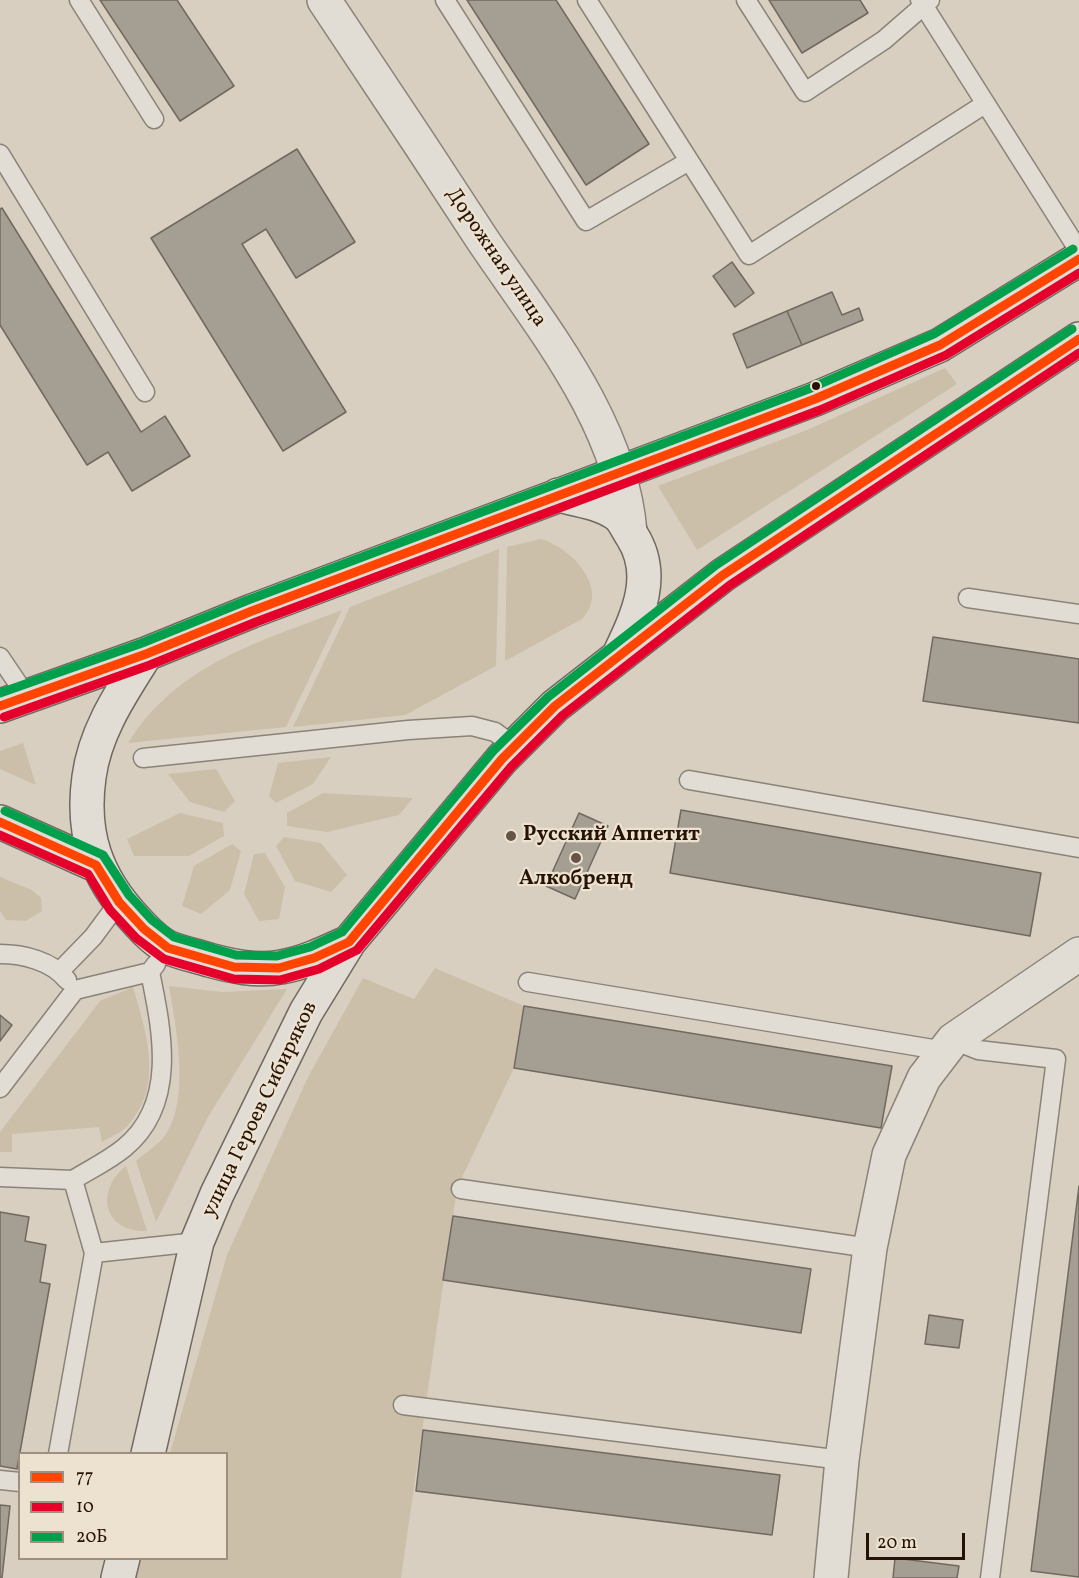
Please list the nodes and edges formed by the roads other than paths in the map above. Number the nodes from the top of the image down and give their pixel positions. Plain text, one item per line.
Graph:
1 (79, 0) edge
2 (324, 0) edge
3 (445, 0) edge
4 (586, 0) edge
5 (746, 0) edge
6 (924, 2) edge
7 (985, 104) junction
8 (154, 119) dead end
9 (0, 154) edge
10 (689, 161) junction
11 (1079, 251) edge
12 (1079, 258) edge
13 (1079, 339) edge
14 (145, 392) dead end
15 (619, 474) junction
16 (558, 495) junction
17 (630, 532) junction
18 (968, 597) dead end
19 (1079, 614) edge
20 (146, 654) junction
21 (0, 657) edge
22 (617, 660) junction
23 (13, 701) edge
24 (514, 746) junction
25 (143, 758) dead end
26 (689, 780) dead end
27 (0, 822) edge
28 (1079, 848) edge
29 (96, 865) junction
30 (119, 902) junction
31 (349, 942) junction
32 (0, 954) edge
33 (1079, 954) edge
34 (159, 960) junction
35 (60, 971) junction
36 (528, 982) dead end
37 (75, 990) junction
38 (949, 1045) junction
39 (0, 1088) edge
40 (0, 1178) edge
41 (73, 1180) junction
42 (461, 1189) dead end
43 (197, 1242) junction
44 (870, 1248) junction
45 (94, 1253) junction
46 (403, 1405) dead end
47 (58, 1452) edge
48 (147, 1452) edge
49 (843, 1460) junction
50 (0, 1480) edge
51 (18, 1482) edge
52 (122, 1560) edge
53 (118, 1578) edge
54 (831, 1578) edge
55 (990, 1578) edge

1 - 8 lane
2 - 15 main road, Дорожная улица
3 - 10 lane
4 - 10 lane
5 - 6 lane
6 - 7 lane
7 - 10 lane
7 - 11 lane
9 - 14 lane
12 - 15 main road
13 - 22 main road, улица Героев Сибиряков
15 - 16 main road
15 - 17 main road, Дорожная улица
16 - 17 main road
16 - 20 main road
17 - 22 main road
18 - 19 lane
20 - 23 main road
20 - 29 main road
21 - 23 lane
22 - 24 main road, улица Героев Сибиряков
24 - 25 lane
24 - 31 main road, улица Героев Сибиряков
26 - 28 lane
27 - 29 main road
29 - 30 main road
30 - 34 main road
30 - 35 lane
31 - 34 main road
31 - 43 main road, улица Героев Сибиряков
32 - 35 lane
33 - 38 main road
34 - 37 lane
34 - 41 lane
35 - 37 lane
36 - 38 lane
37 - 39 lane
38 - 44 main road
38 - 55 lane
40 - 41 lane
41 - 45 lane
42 - 44 lane
43 - 45 lane
43 - 48 main road, улица Героев Сибиряков
44 - 49 main road
45 - 47 lane
46 - 49 lane
49 - 54 main road
50 - 51 lane
52 - 53 main road

